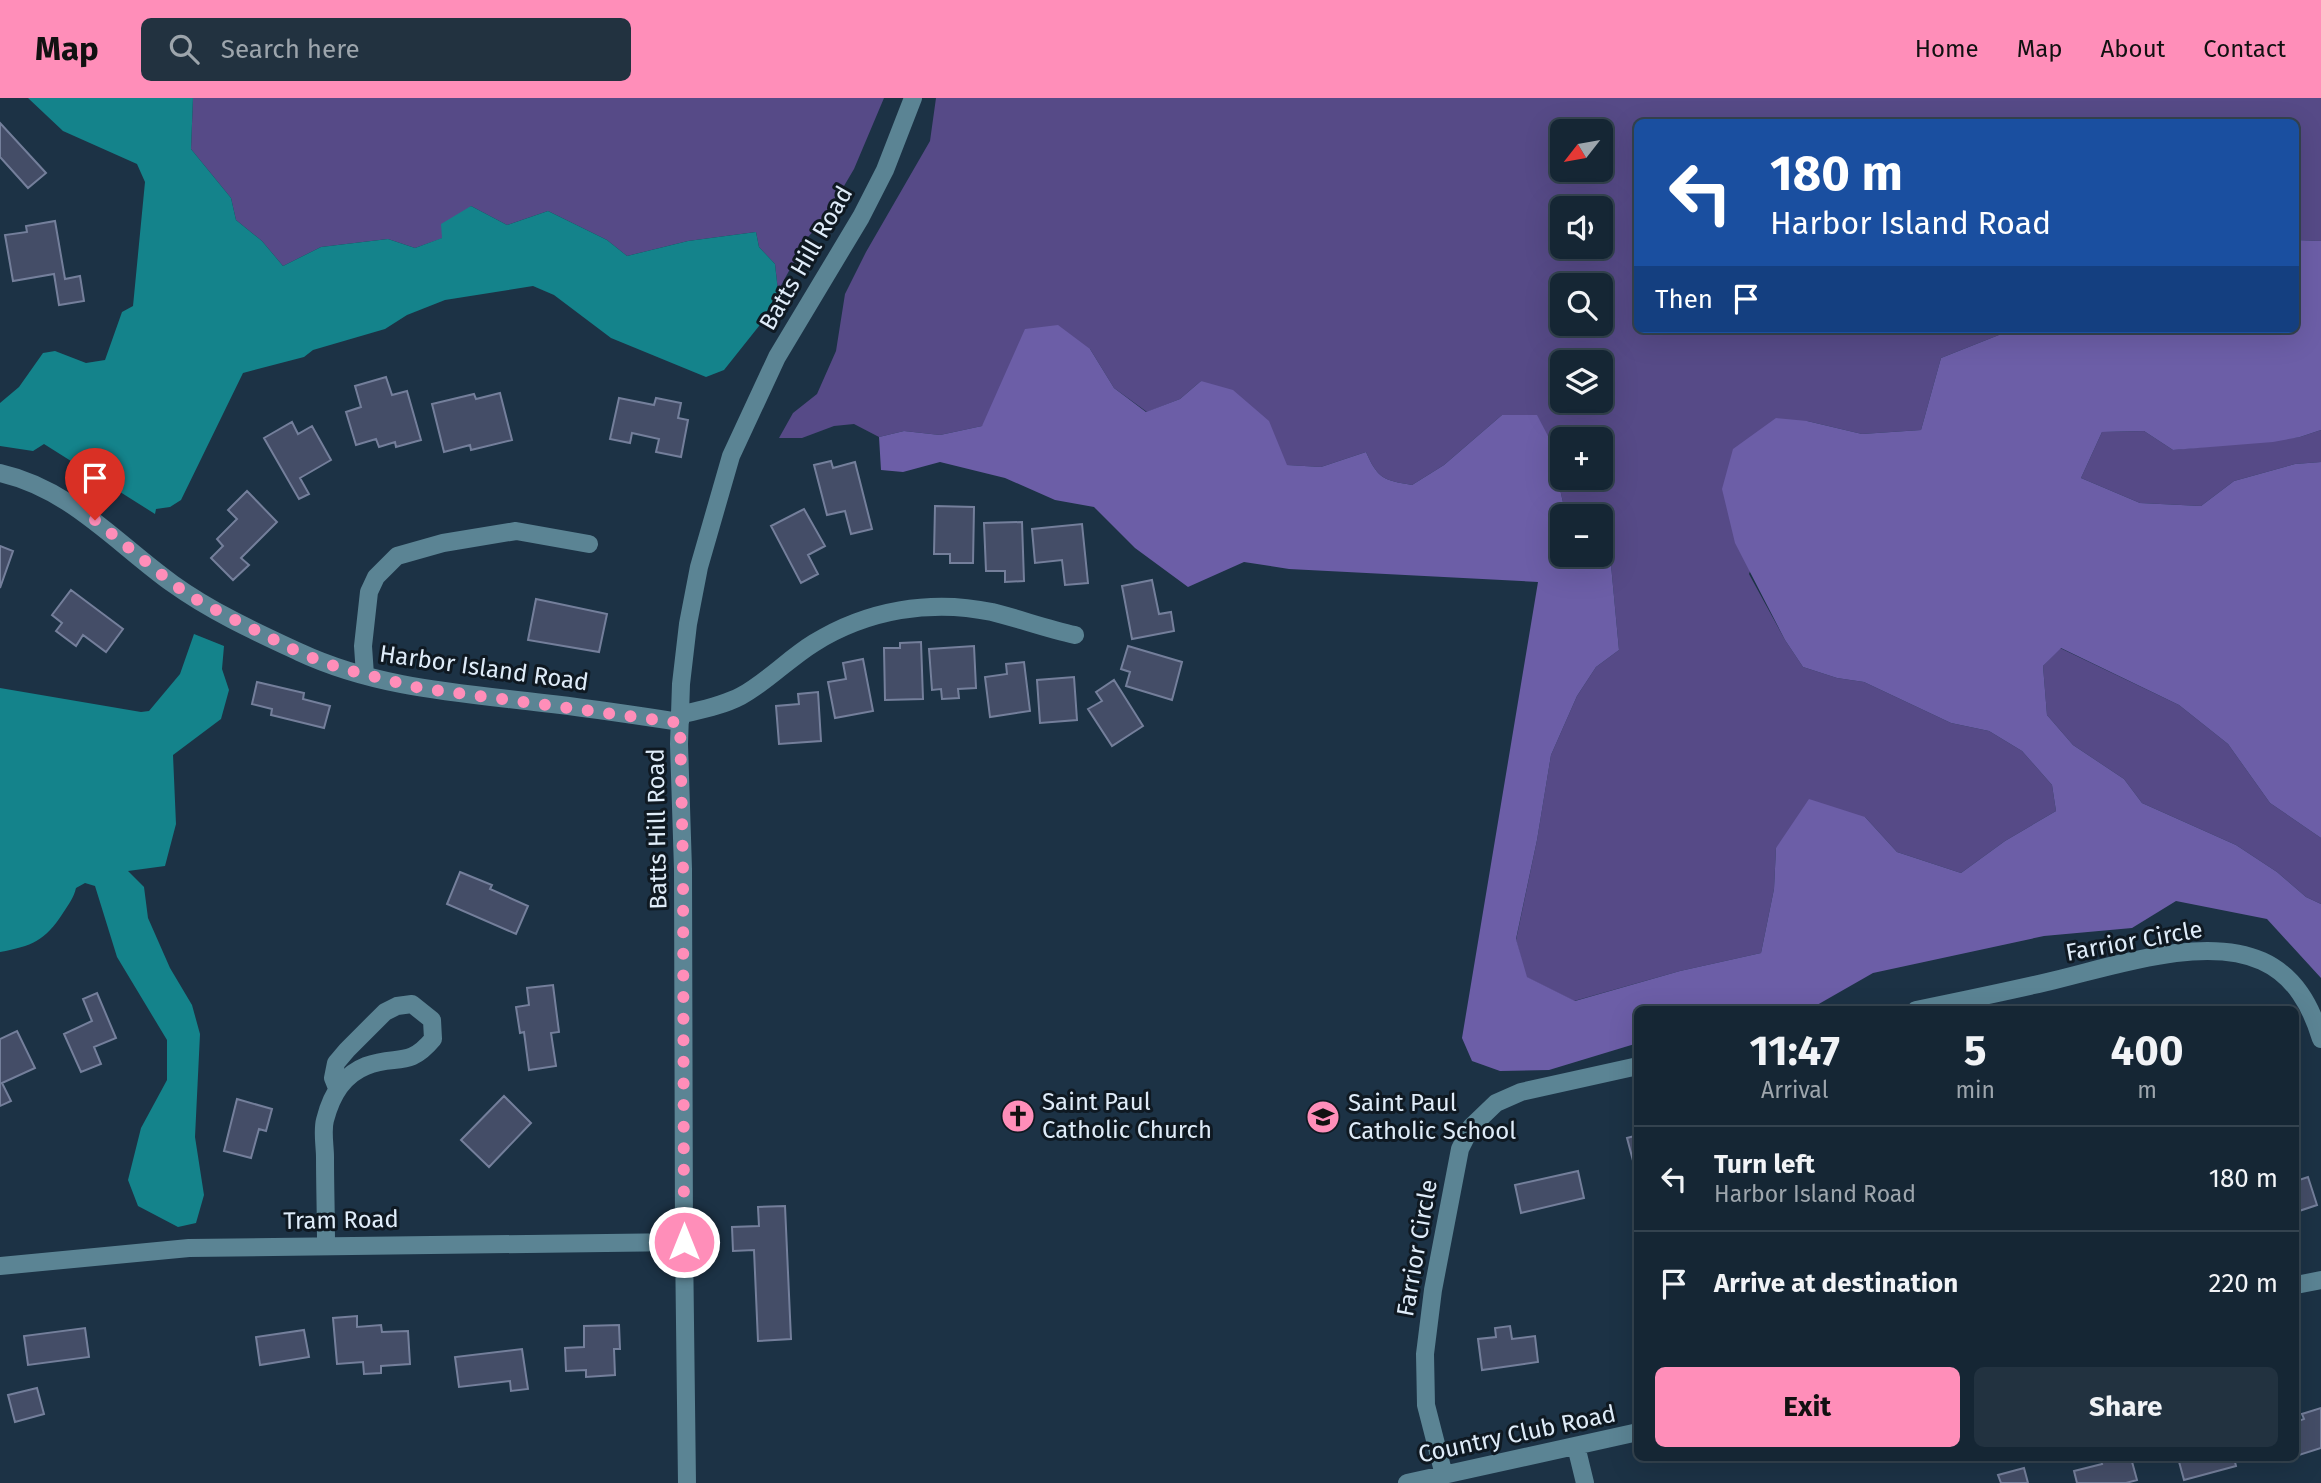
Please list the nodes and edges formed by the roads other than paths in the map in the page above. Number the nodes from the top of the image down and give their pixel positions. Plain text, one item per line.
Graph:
1 (913, 98) edge
2 (0, 473) edge
3 (589, 544) dead end
4 (1075, 635) dead end
5 (365, 676) junction
6 (680, 719) junction
7 (1934, 1006) edge
8 (2321, 1039) edge
9 (1634, 1067) edge
10 (337, 1088) junction
11 (684, 1242) junction
12 (326, 1244) junction
13 (0, 1266) edge
14 (2321, 1280) edge
15 (2299, 1284) edge
16 (1634, 1433) edge
17 (1576, 1446) junction
18 (1444, 1475) junction
19 (687, 1483) edge
20 (1408, 1483) edge
21 (1585, 1483) edge

1 - 6 street, Batts Hill Road
2 - 5 street, Harbor Island Road
3 - 5 street
4 - 6 street
5 - 6 street, Harbor Island Road
6 - 11 street, Batts Hill Road
7 - 8 street, Farrior Circle
9 - 18 street, Farrior Circle
10 - 10 street
10 - 12 street
11 - 12 street, Tram Road
11 - 19 street, Batts Hill Road
12 - 13 street, Tram Road
14 - 15 street
16 - 17 street, Country Club Road
17 - 18 street, Country Club Road
17 - 21 street
18 - 20 street, Country Club Road

